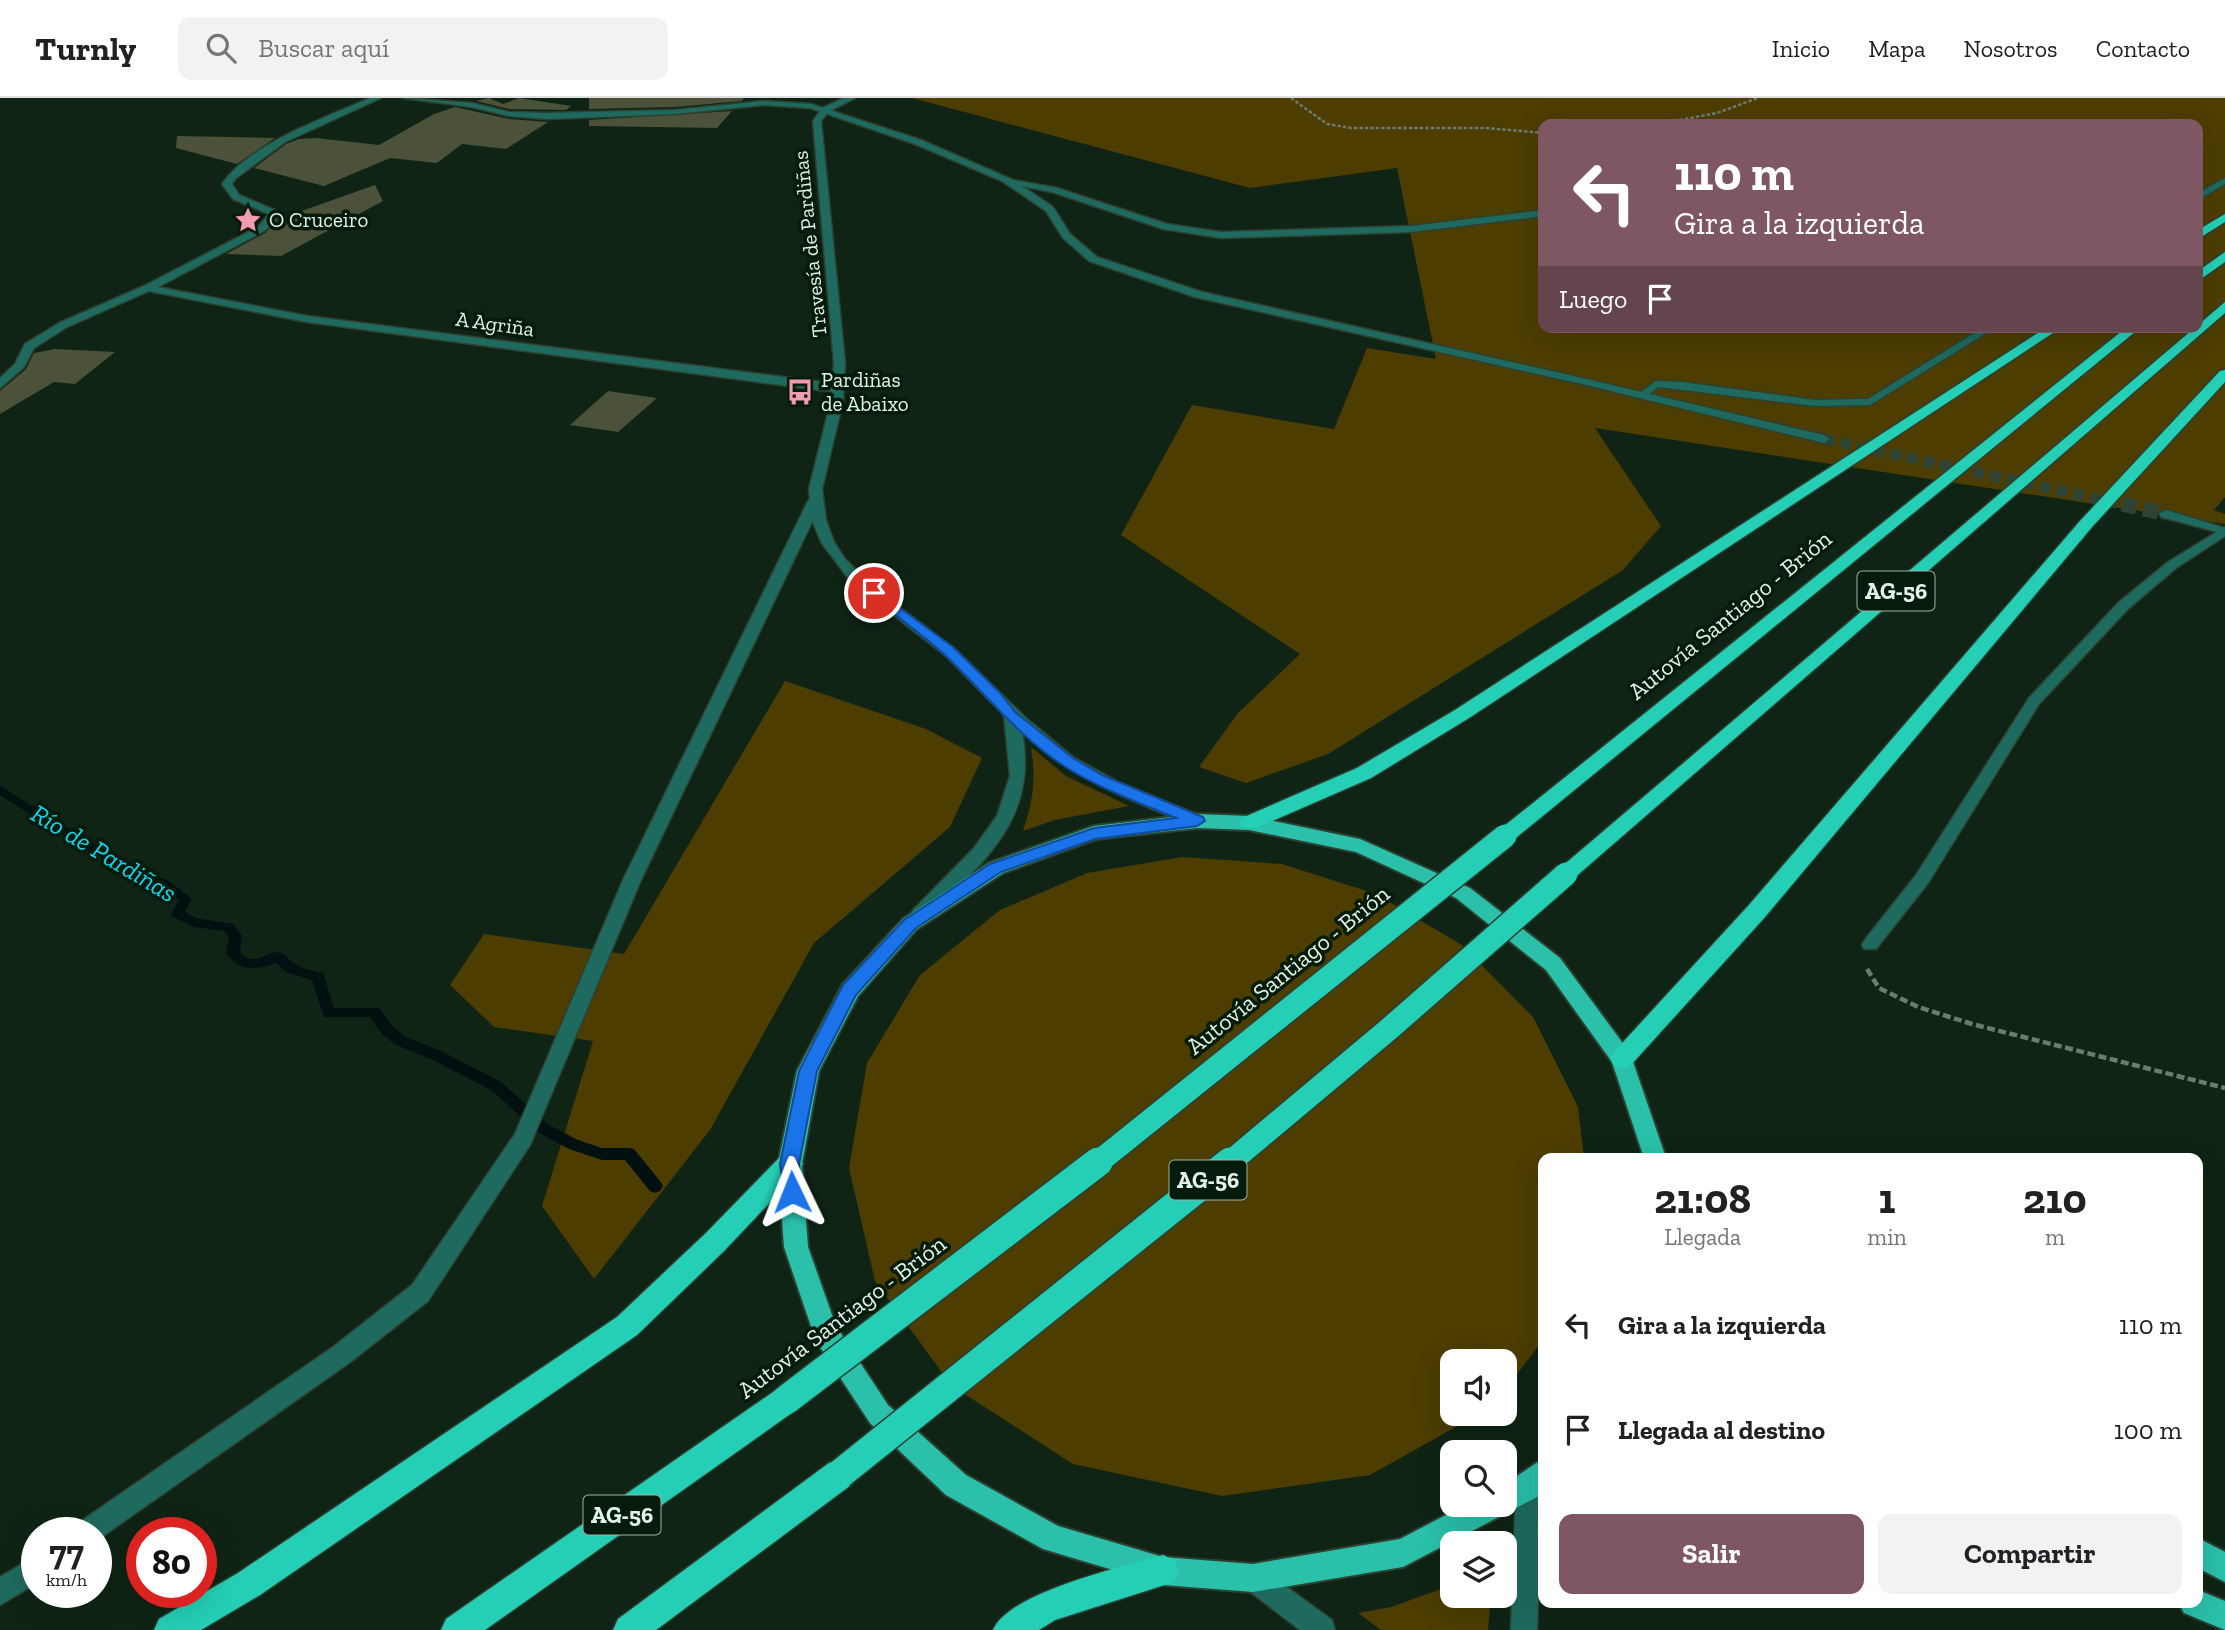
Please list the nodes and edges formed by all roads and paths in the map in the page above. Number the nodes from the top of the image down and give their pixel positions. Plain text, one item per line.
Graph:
1 (377, 98) edge
2 (407, 98) edge
3 (850, 98) edge
4 (1291, 98) edge
5 (1758, 98) edge
6 (825, 110) junction
7 (1685, 119) edge
8 (1538, 132) edge
9 (1005, 179) junction
10 (2225, 180) edge
11 (2203, 194) edge
12 (1538, 214) edge
13 (2225, 217) edge
14 (2203, 232) edge
15 (2225, 256) edge
16 (2203, 273) edge
17 (148, 288) junction
18 (2225, 306) edge
19 (2203, 325) edge
20 (1982, 333) edge
21 (2047, 333) edge
22 (2128, 333) edge
23 (2194, 333) edge
24 (2225, 374) edge
25 (0, 385) edge
26 (839, 388) junction
27 (1642, 395) junction
28 (1824, 439) tunnel mouth
29 (815, 501) junction
30 (2166, 514) tunnel mouth
31 (2223, 531) edge
32 (1011, 716) junction
33 (1197, 821) junction
34 (1250, 823) junction
35 (910, 924) junction
36 (1870, 945) joint
37 (1622, 1059) junction
38 (2225, 1087) edge
39 (1653, 1153) edge
40 (789, 1164) junction
41 (1526, 1485) edge
42 (109, 1517) edge
43 (1470, 1517) edge
44 (2203, 1555) edge
45 (2225, 1568) edge
46 (1163, 1571) junction
47 (21, 1578) edge
48 (1253, 1578) junction
49 (0, 1592) edge
50 (2203, 1607) edge
51 (2225, 1616) edge
52 (170, 1630) edge
53 (457, 1630) edge
54 (629, 1630) edge
55 (1009, 1630) edge
56 (1322, 1630) edge
57 (1524, 1630) edge

1 - 17 street
2 - 6 street
3 - 6 street
4 - 8 path
5 - 7 path
6 - 9 street
6 - 26 street, Travesía de Pardiñas
9 - 12 street
9 - 27 street
10 - 11 lane
13 - 14 highway
15 - 16 highway
17 - 25 street
17 - 26 street, A Agriña
18 - 19 highway, AG-56, bridge
20 - 27 lane
21 - 34 highway
22 - 53 highway, Autovía Santiago - Brión / AG-56, bridge
23 - 54 highway, AG-56, bridge
24 - 37 highway
26 - 29 street, Travesía de Pardiñas
27 - 28 street
29 - 32 street
29 - 42 street
30 - 31 street
31 - 36 lane
32 - 33 street
32 - 35 street
33 - 34 highway
33 - 35 highway
34 - 37 highway
35 - 40 highway
36 - 38 path
37 - 39 highway
40 - 46 highway
40 - 52 highway
41 - 57 street
43 - 48 highway
44 - 45 highway
46 - 48 highway
46 - 55 highway
47 - 49 street
48 - 56 street
50 - 51 highway

